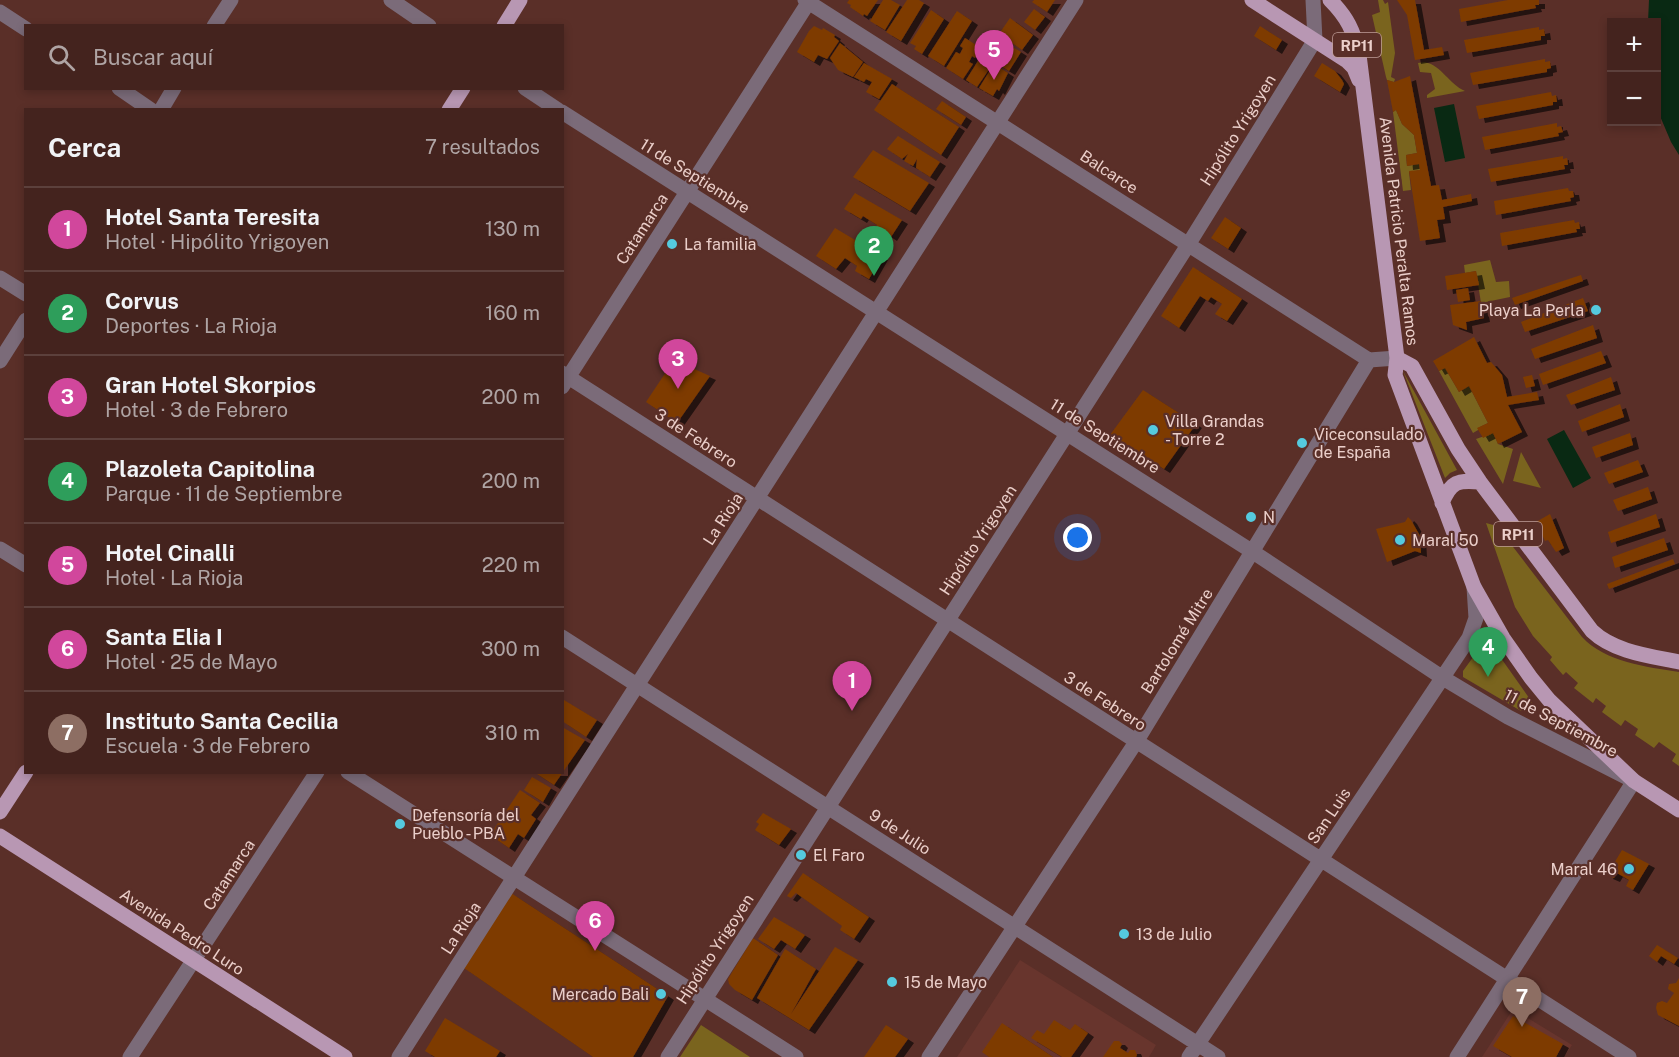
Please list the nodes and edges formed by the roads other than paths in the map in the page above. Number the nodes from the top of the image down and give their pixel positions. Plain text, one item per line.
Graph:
1 (231, 0) edge
2 (391, 0) edge
3 (520, 0) edge
4 (1076, 0) edge
5 (1252, 0) edge
6 (1313, 0) edge
7 (1330, 0) edge
8 (808, 1) edge
9 (0, 12) edge
10 (215, 24) edge
11 (426, 24) edge
12 (505, 24) edge
13 (24, 28) edge
14 (1315, 40) junction
15 (122, 90) edge
16 (173, 90) edge
17 (462, 90) edge
18 (528, 90) edge
19 (1363, 98) junction
20 (148, 108) edge
21 (162, 108) edge
22 (450, 108) edge
23 (555, 108) edge
24 (564, 113) edge
25 (998, 123) junction
26 (687, 192) junction
27 (1188, 245) junction
28 (0, 278) edge
29 (24, 293) edge
30 (877, 312) junction
31 (24, 323) edge
32 (1397, 358) junction
33 (1369, 360) junction
34 (0, 361) edge
35 (564, 379) edge
36 (1067, 434) junction
37 (1480, 482) junction
38 (757, 498) junction
39 (1442, 503) junction
40 (0, 549) edge
41 (1253, 552) junction
42 (24, 564) edge
43 (1474, 587) junction
44 (947, 620) junction
45 (564, 638) edge
46 (1679, 662) edge
47 (1443, 678) junction
48 (638, 685) junction
49 (1136, 742) junction
50 (25, 774) edge
51 (316, 774) edge
52 (351, 774) edge
53 (1634, 781) junction
54 (828, 807) junction
55 (1679, 810) edge
56 (0, 812) edge
57 (0, 836) edge
58 (1322, 860) junction
59 (514, 878) junction
60 (1014, 927) junction
61 (194, 961) junction
62 (1507, 979) junction
63 (705, 998) junction
64 (1197, 1044) junction
65 (130, 1057) edge
66 (345, 1057) edge
67 (399, 1057) edge
68 (668, 1057) edge
69 (796, 1057) edge
70 (929, 1057) edge
71 (1189, 1057) edge
72 (1218, 1057) edge
73 (1457, 1057) edge
74 (1629, 1057) edge

1 - 10 street
2 - 11 street
3 - 12 main road
4 - 25 street, La Rioja
5 - 14 main road, RP11
6 - 14 street
7 - 19 main road, Avenida Patricio Peralta Ramos / RP11
8 - 25 street, Balcarce
8 - 26 street, Catamarca
9 - 13 street
14 - 19 main road, RP11
14 - 27 street, Hipólito Yrigoyen
15 - 20 street
16 - 21 street
17 - 22 main road
18 - 23 street
19 - 32 main road, Avenida Patricio Peralta Ramos / RP11
24 - 26 street, 11 de Septiembre
25 - 27 street, Balcarce
25 - 30 street, La Rioja
26 - 30 street, 11 de Septiembre
26 - 35 street, Catamarca
27 - 33 street, Balcarce
27 - 36 street, Hipólito Yrigoyen
28 - 29 street
30 - 36 street, 11 de Septiembre
30 - 38 street, La Rioja
31 - 34 street
32 - 33 street
32 - 37 main road, RP11
32 - 39 main road, Avenida Patricio Peralta Ramos / RP11
33 - 41 street, Bartolomé Mitre
35 - 38 street, 3 de Febrero
36 - 41 street, 11 de Septiembre
36 - 44 street, Hipólito Yrigoyen
37 - 39 main road
37 - 46 main road, RP11
38 - 44 street, 3 de Febrero
38 - 48 street, La Rioja
39 - 43 main road, Avenida Patricio Peralta Ramos / RP11
40 - 42 street
41 - 47 street, 11 de Septiembre
41 - 49 street, Bartolomé Mitre
43 - 47 street, San Luis
43 - 53 main road, Avenida Patricio Peralta Ramos / RP11
44 - 49 street, 3 de Febrero
44 - 54 street, Hipólito Yrigoyen
45 - 48 street, 9 de Julio
47 - 53 street, 11 de Septiembre
47 - 58 street, San Luis
48 - 54 street, 9 de Julio
48 - 59 street, La Rioja
49 - 58 street, 3 de Febrero
49 - 60 street, Bartolomé Mitre
50 - 56 main road
51 - 61 street, Catamarca
52 - 59 street
53 - 55 main road, Avenida Patricio Peralta Ramos / RP11
53 - 62 street
54 - 60 street, 9 de Julio
54 - 63 street, Hipólito Yrigoyen
57 - 61 main road, Avenida Pedro Luro
58 - 62 street, 3 de Febrero
58 - 64 street, San Luis
59 - 63 street
59 - 67 street, La Rioja
60 - 64 street, 9 de Julio
60 - 70 street, Bartolomé Mitre
61 - 65 street, Catamarca
61 - 66 main road, Avenida Pedro Luro
62 - 73 street
62 - 74 street, 3 de Febrero
63 - 68 street, Hipólito Yrigoyen
63 - 69 street
64 - 71 street, San Luis
64 - 72 street, 9 de Julio

